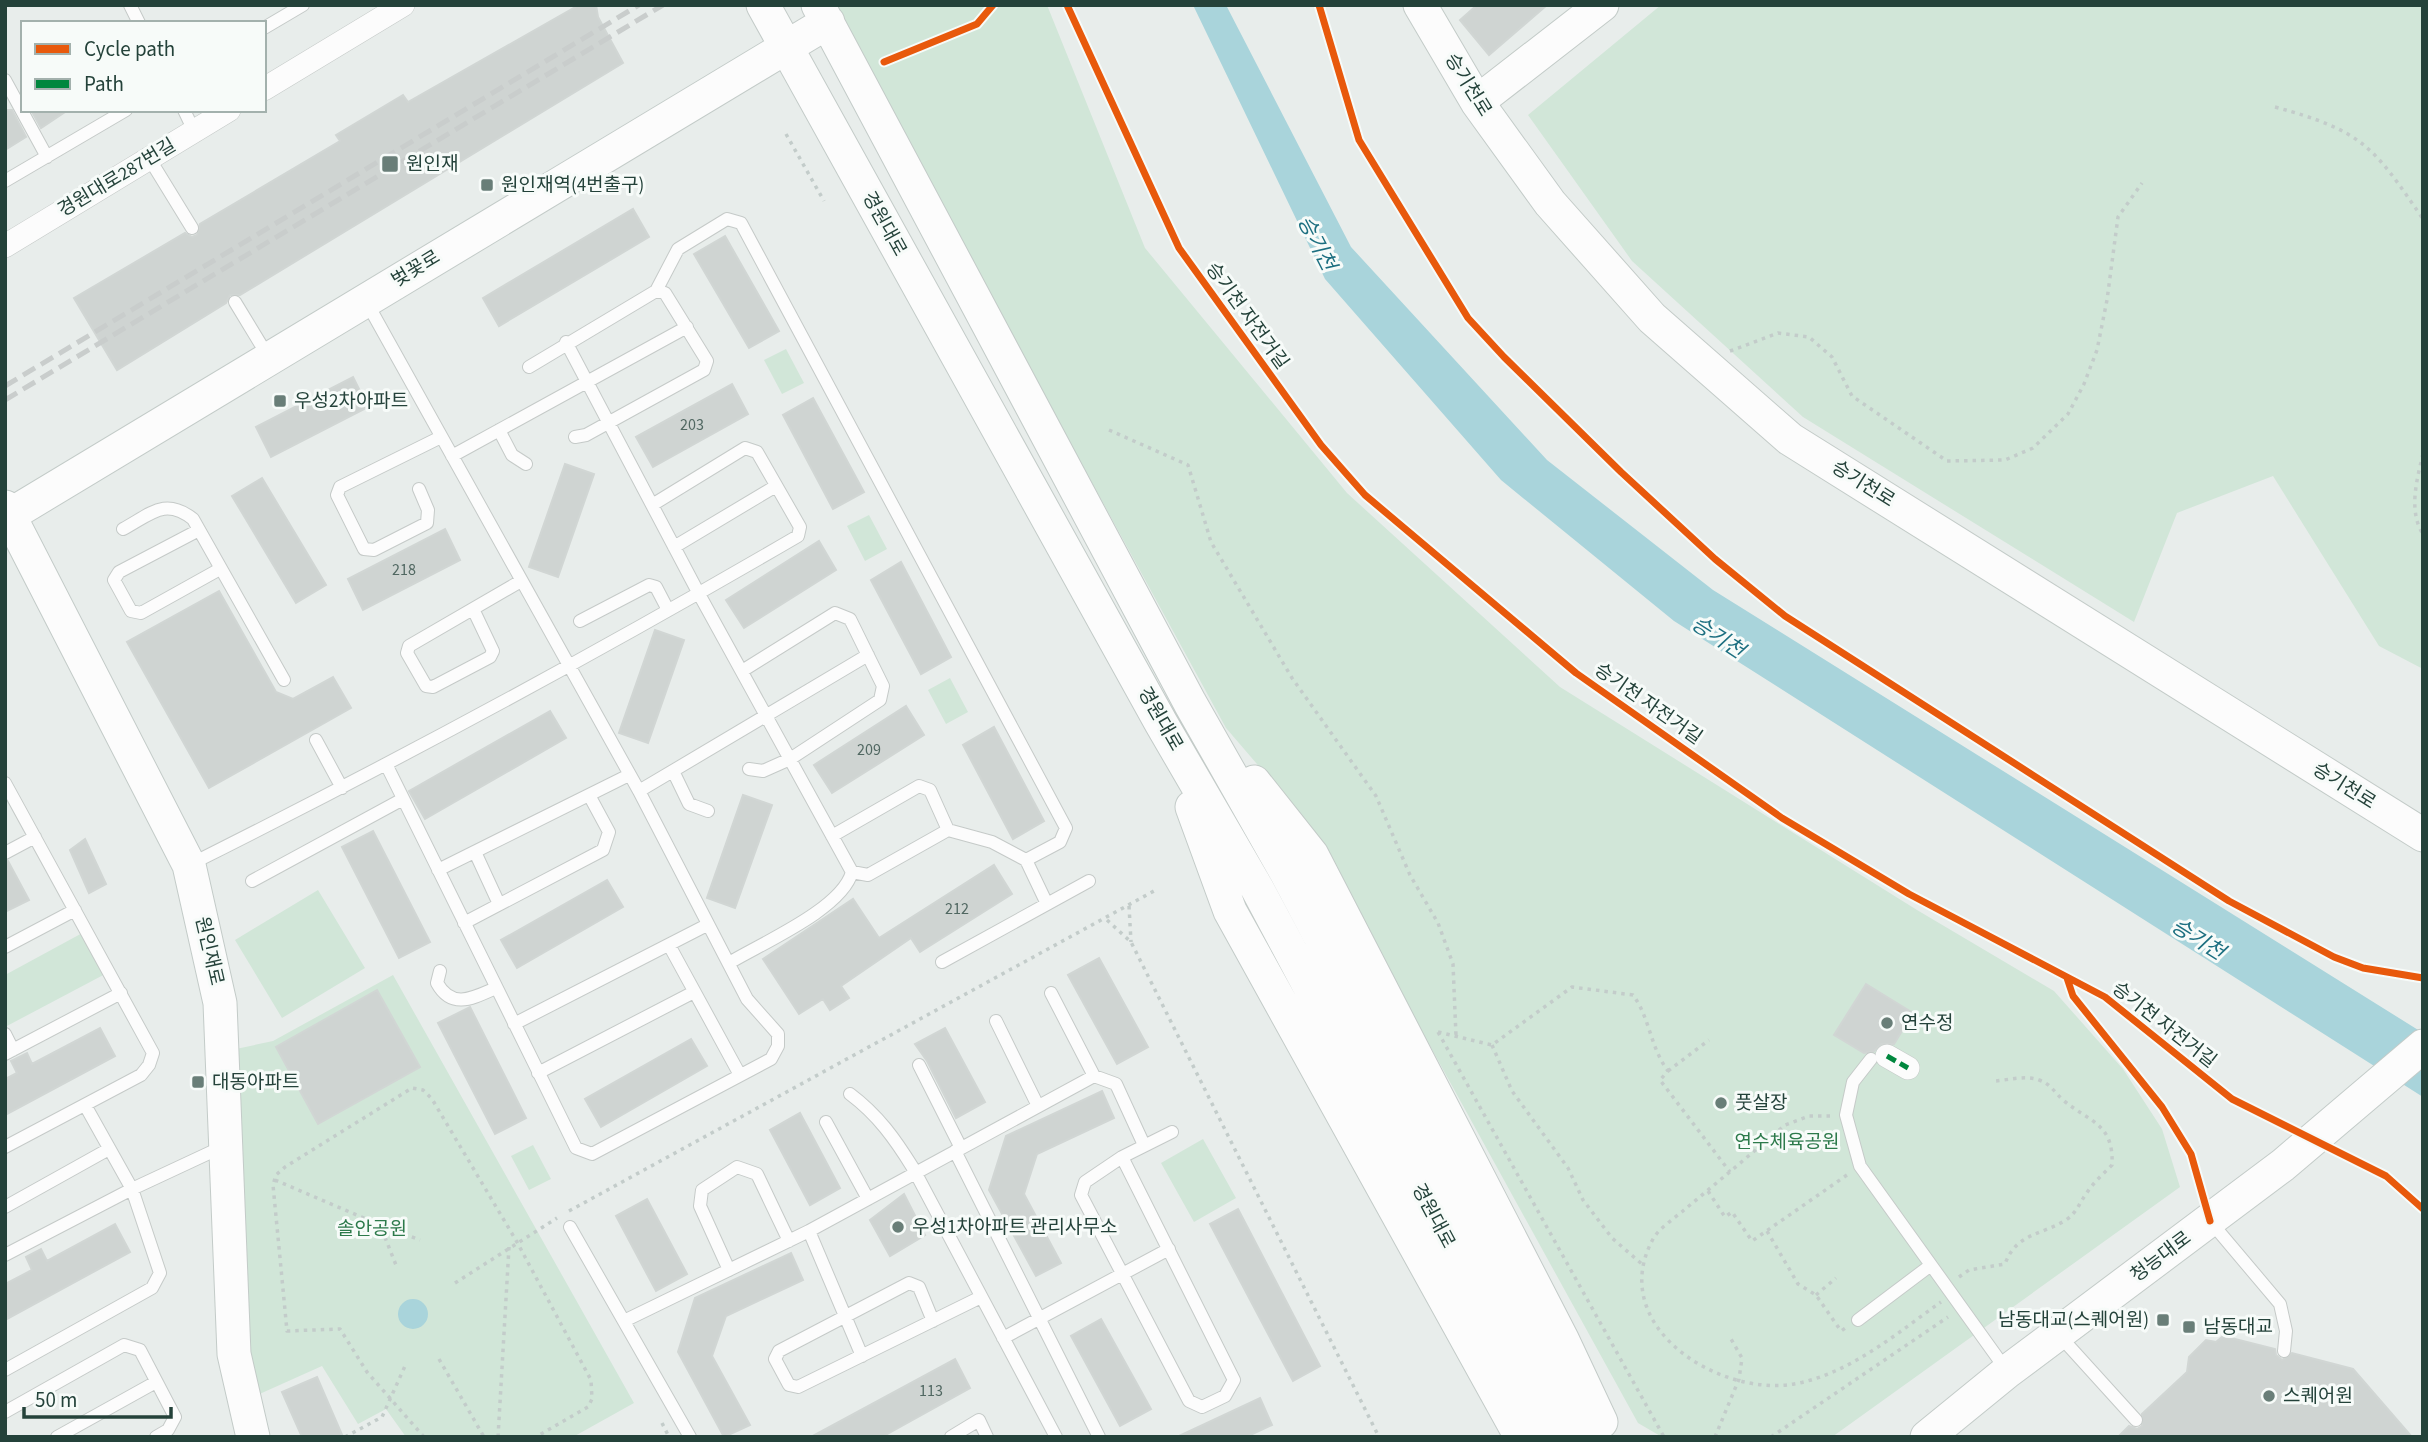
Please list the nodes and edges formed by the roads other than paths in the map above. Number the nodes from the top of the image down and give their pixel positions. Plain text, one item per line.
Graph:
1 (130, 5) edge
2 (303, 5) edge
3 (403, 5) edge
4 (763, 5) edge
5 (1420, 5) edge
6 (1602, 5) edge
7 (823, 14) edge
8 (138, 21) edge
9 (266, 27) edge
10 (786, 47) junction
11 (7, 87) edge
12 (266, 88) edge
13 (1477, 102) junction
14 (21, 112) edge
15 (21, 112) edge
16 (123, 112) edge
17 (185, 112) edge
18 (226, 112) edge
19 (194, 131) junction
20 (47, 157) junction
21 (149, 158) junction
22 (5, 181) edge
23 (192, 228) dead end
24 (5, 246) edge
25 (656, 291) junction
26 (365, 300) junction
27 (235, 302) dead end
28 (687, 327) junction
29 (566, 342) junction
30 (269, 358) junction
31 (529, 367) dead end
32 (588, 383) junction
33 (608, 421) junction
34 (499, 430) junction
35 (441, 437) junction
36 (575, 437) dead end
37 (452, 456) junction
38 (526, 464) dead end
39 (776, 486) junction
40 (419, 489) dead end
41 (652, 505) junction
42 (7, 513) edge
43 (123, 529) dead end
44 (199, 530) junction
45 (674, 547) junction
46 (220, 569) junction
47 (521, 581) junction
48 (699, 594) junction
49 (473, 609) junction
50 (668, 610) junction
51 (580, 621) dead end
52 (868, 655) junction
53 (567, 664) junction
54 (741, 671) junction
55 (284, 680) dead end
56 (1190, 703) junction
57 (767, 717) junction
58 (1161, 723) junction
59 (316, 740) dead end
60 (790, 759) junction
61 (386, 764) junction
62 (748, 769) dead end
63 (673, 771) junction
64 (629, 775) junction
65 (342, 788) junction
66 (7, 790) edge
67 (639, 791) junction
68 (589, 795) junction
69 (403, 799) junction
70 (708, 811) dead end
71 (948, 830) junction
72 (2423, 835) edge
73 (832, 836) junction
74 (35, 837) junction
75 (475, 852) junction
76 (5, 853) edge
77 (1026, 860) junction
78 (189, 865) junction
79 (438, 870) junction
80 (852, 872) junction
81 (252, 881) dead end
82 (1089, 881) dead end
83 (499, 904) junction
84 (1047, 904) junction
85 (75, 911) junction
86 (464, 923) junction
87 (708, 925) junction
88 (668, 945) junction
89 (5, 947) edge
90 (942, 962) dead end
91 (729, 963) junction
92 (440, 971) dead end
93 (496, 988) junction
94 (694, 992) junction
95 (121, 993) junction
96 (1051, 993) dead end
97 (996, 1021) dead end
98 (514, 1024) junction
99 (5, 1034) edge
100 (2423, 1046) edge
101 (9, 1052) edge
102 (1879, 1057) joint
103 (919, 1065) dead end
104 (1908, 1068) dead end
105 (538, 1073) junction
106 (740, 1075) junction
107 (1094, 1076) junction
108 (850, 1094) dead end
109 (85, 1105) junction
110 (1038, 1106) junction
111 (826, 1122) dead end
112 (1172, 1132) dead end
113 (226, 1145) junction
114 (1144, 1145) junction
115 (5, 1147) edge
116 (109, 1149) junction
117 (958, 1150) junction
118 (1122, 1157) junction
119 (915, 1173) junction
120 (132, 1189) junction
121 (868, 1199) junction
122 (5, 1207) edge
123 (2210, 1221) junction
124 (570, 1227) dead end
125 (809, 1231) junction
126 (789, 1241) junction
127 (1169, 1250) junction
128 (5, 1255) edge
129 (1931, 1265) junction
130 (729, 1270) junction
131 (1124, 1274) junction
132 (981, 1297) junction
133 (846, 1316) junction
134 (626, 1320) junction
135 (1038, 1320) junction
136 (933, 1321) junction
137 (1855, 1322) road end
138 (2058, 1334) junction
139 (1003, 1338) junction
140 (1562, 1339) junction
141 (2284, 1351) dead end
142 (862, 1356) junction
143 (5, 1370) edge
144 (2008, 1371) junction
145 (156, 1382) junction
146 (5, 1412) edge
147 (2136, 1420) dead end
148 (57, 1437) edge
149 (156, 1437) edge
150 (253, 1437) edge
151 (691, 1437) edge
152 (951, 1437) edge
153 (988, 1437) edge
154 (1056, 1437) edge
155 (1099, 1437) edge
156 (1521, 1437) edge
157 (1550, 1437) edge
158 (1586, 1437) edge
159 (1609, 1437) edge
160 (1620, 1437) edge
161 (1927, 1437) edge

1 - 8 lane
2 - 9 lane
3 - 12 street
4 - 10 main road, 경원대로
5 - 13 main road, 승기천로
6 - 13 main road
7 - 10 main road, 벚꽃로
7 - 56 main road, 경원대로
10 - 26 main road, 벚꽃로
10 - 58 main road, 경원대로
11 - 14 lane
13 - 72 main road, 승기천로
15 - 20 lane
16 - 20 lane
17 - 19 lane
18 - 19 street, 경원대로287번길
19 - 21 street, 경원대로287번길
20 - 22 lane
21 - 23 lane
21 - 24 street, 경원대로287번길
25 - 28 lane
25 - 29 lane
25 - 77 lane
26 - 30 main road, 벚꽃로
26 - 35 lane
27 - 30 lane
28 - 32 lane
28 - 33 lane
29 - 31 lane
29 - 32 lane
30 - 42 main road, 벚꽃로
32 - 33 lane
32 - 34 lane
33 - 36 lane
33 - 41 lane
34 - 37 lane
34 - 38 lane
35 - 37 lane
35 - 40 lane
37 - 47 lane
39 - 41 lane
39 - 45 lane
39 - 48 lane
41 - 45 lane
42 - 78 main road, 원인재로
43 - 44 lane
44 - 46 lane
44 - 46 lane
45 - 48 lane
46 - 55 lane
47 - 49 lane
47 - 53 lane
48 - 50 lane
48 - 54 lane
49 - 49 lane
50 - 51 lane
50 - 53 lane
52 - 54 lane
52 - 57 lane
52 - 60 lane
53 - 61 lane
53 - 64 lane
54 - 57 lane
56 - 140 main road
56 - 158 main road, 경원대로
57 - 60 lane
57 - 63 lane
58 - 156 main road
58 - 157 main road, 경원대로
59 - 65 lane
60 - 62 lane
60 - 73 lane
61 - 65 lane
61 - 69 lane
63 - 67 lane
63 - 70 lane
64 - 67 lane
64 - 68 lane
65 - 78 lane
66 - 74 lane
67 - 87 lane
68 - 75 lane
68 - 83 lane
69 - 79 lane
69 - 81 lane
71 - 73 lane
71 - 77 lane
71 - 80 lane
73 - 80 lane
74 - 76 lane
74 - 85 lane
75 - 79 lane
75 - 83 lane
77 - 84 lane
78 - 113 main road, 원인재로
79 - 86 lane
80 - 91 lane
82 - 84 lane
83 - 86 lane
84 - 90 lane
85 - 89 lane
85 - 95 lane
86 - 93 lane
87 - 88 lane
87 - 91 lane
88 - 94 lane
88 - 98 lane
91 - 106 lane
92 - 93 lane
93 - 98 lane
94 - 105 lane
94 - 106 lane
95 - 101 lane
95 - 109 lane
96 - 107 lane
97 - 110 lane
98 - 105 lane
99 - 101 lane
100 - 123 main road, 청능대로
102 - 104 street
102 - 129 lane
103 - 117 lane
105 - 106 lane
107 - 110 lane
107 - 114 lane
108 - 119 lane
109 - 115 lane
109 - 116 lane
110 - 117 lane
111 - 121 lane
112 - 114 lane
113 - 120 lane
113 - 150 main road, 원인재로
114 - 118 lane
116 - 120 lane
116 - 122 lane
117 - 119 lane
117 - 135 lane
118 - 127 lane
118 - 131 lane
119 - 121 lane
119 - 132 lane
120 - 128 lane
120 - 143 lane
121 - 125 lane
123 - 138 main road, 청능대로
123 - 141 lane
124 - 134 lane
125 - 126 lane
125 - 133 lane
126 - 130 lane
126 - 130 lane
127 - 131 lane
127 - 131 lane
129 - 137 lane
129 - 144 lane
130 - 134 lane
131 - 135 lane
132 - 136 lane
132 - 139 lane
133 - 136 lane
133 - 142 lane
133 - 142 lane
134 - 151 lane
135 - 139 lane
135 - 155 lane
136 - 142 lane
138 - 144 main road, 청능대로
138 - 147 lane
139 - 154 lane
140 - 159 main road
140 - 160 main road
144 - 161 main road, 청능대로
145 - 146 lane
145 - 148 lane
145 - 149 lane
152 - 153 lane

